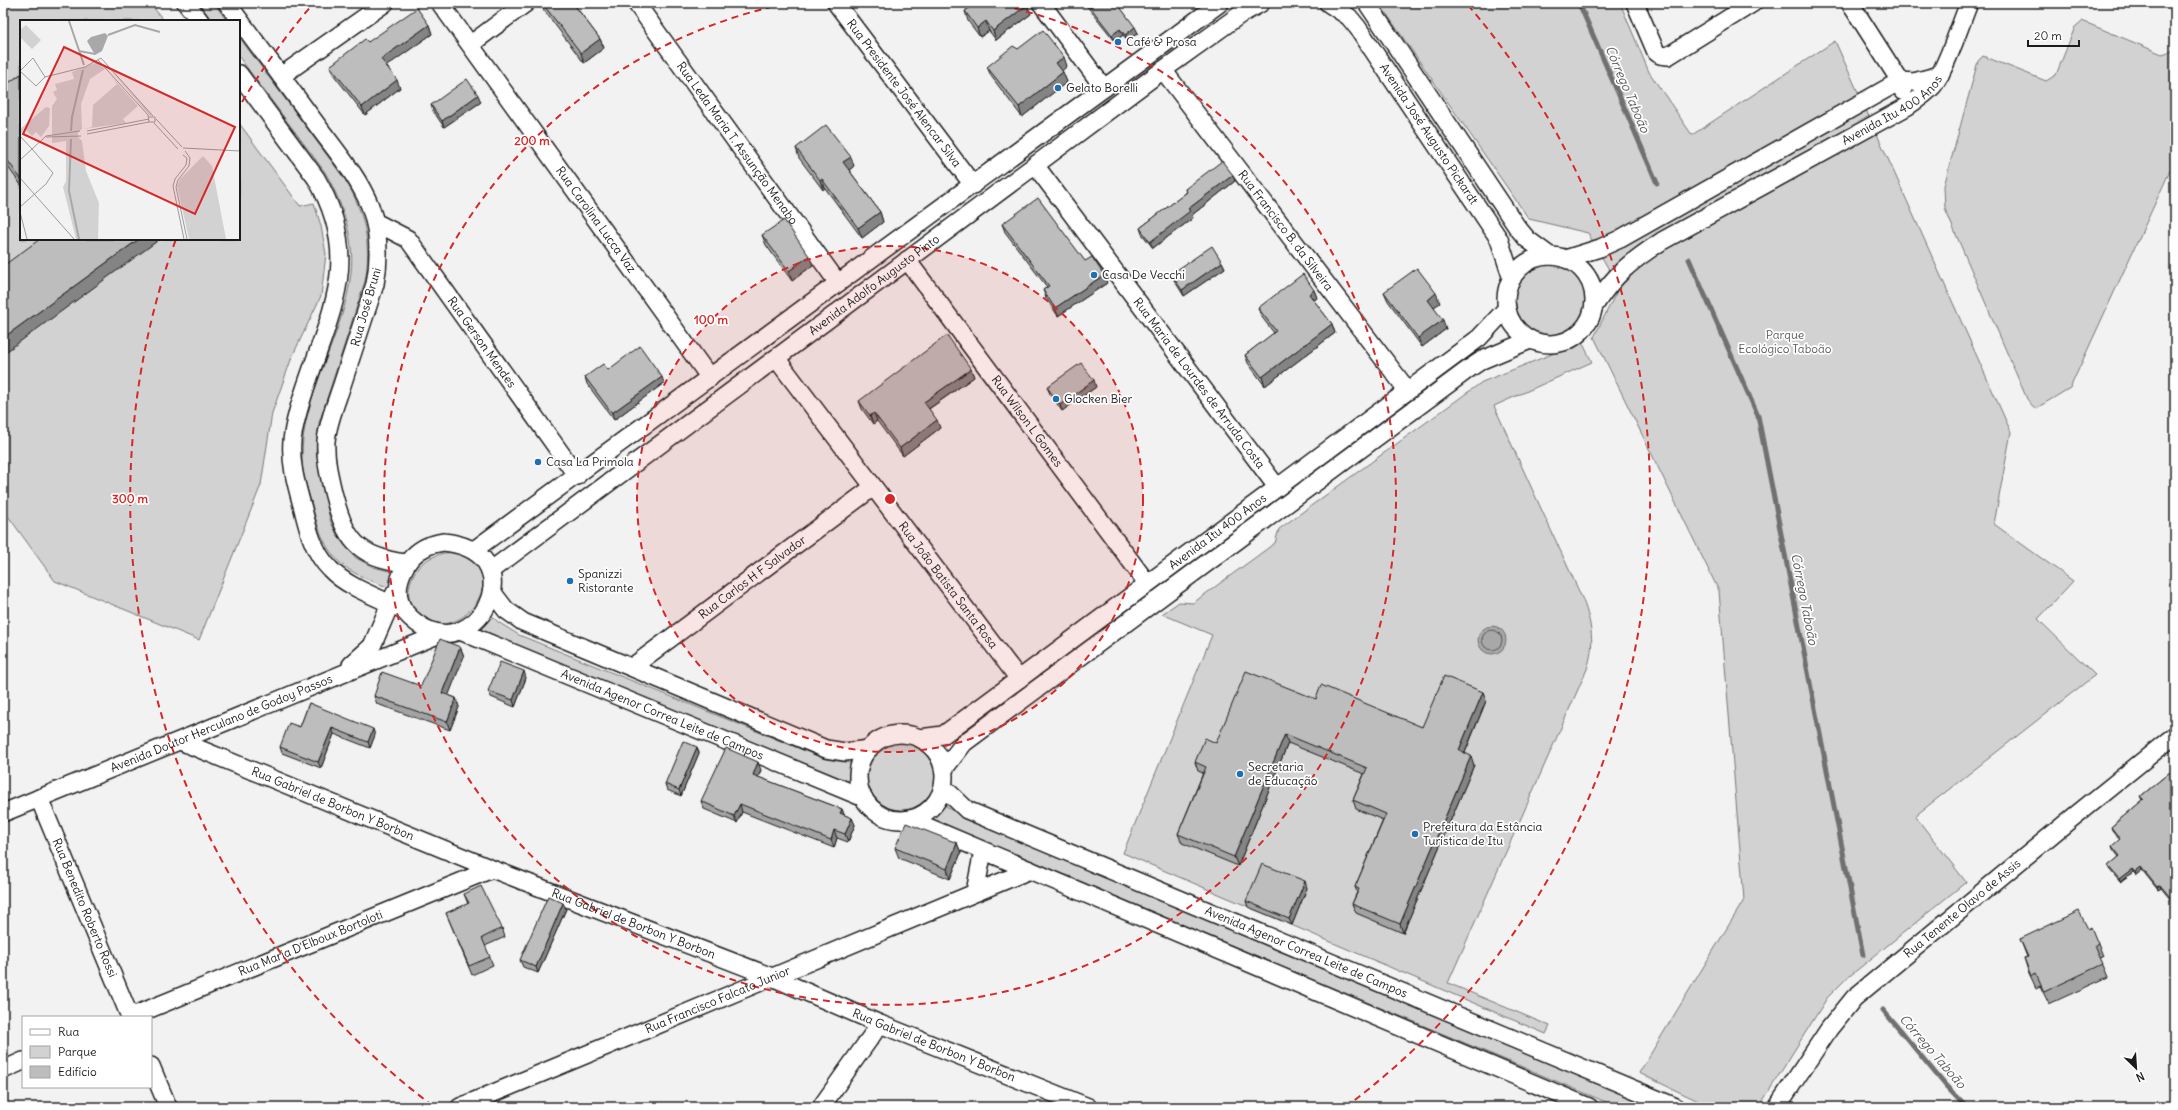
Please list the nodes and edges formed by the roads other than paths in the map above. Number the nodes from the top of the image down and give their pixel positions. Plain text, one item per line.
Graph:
1 (186, 3) edge
2 (227, 3) edge
3 (385, 3) edge
4 (440, 3) edge
5 (526, 3) edge
6 (636, 3) edge
7 (836, 3) edge
8 (1041, 3) edge
9 (1220, 3) edge
10 (1261, 3) edge
11 (1328, 3) edge
12 (1367, 3) edge
13 (1635, 3) edge
14 (1753, 3) edge
15 (1850, 3) edge
16 (1969, 3) edge
17 (199, 20) edge
18 (240, 20) edge
19 (240, 21) edge
20 (471, 44) junction
21 (1163, 70) junction
22 (240, 75) edge
23 (1940, 75) junction
24 (281, 76) junction
25 (1900, 81) junction
26 (1104, 88) junction
27 (1908, 106) junction
28 (1035, 165) junction
29 (973, 185) junction
30 (375, 222) junction
31 (1558, 258) junction
32 (907, 260) junction
33 (1512, 278) junction
34 (838, 283) junction
35 (1594, 306) junction
36 (1507, 308) junction
37 (1530, 340) junction
38 (776, 358) junction
39 (710, 378) junction
40 (1408, 391) junction
41 (577, 476) junction
42 (1277, 487) junction
43 (872, 488) junction
44 (474, 550) junction
45 (406, 563) junction
46 (490, 571) junction
47 (1146, 583) junction
48 (493, 593) junction
49 (397, 606) junction
50 (460, 631) junction
51 (440, 634) junction
52 (632, 667) junction
53 (1019, 679) junction
54 (328, 680) junction
55 (2175, 735) edge
56 (920, 738) junction
57 (180, 741) junction
58 (869, 749) junction
59 (944, 769) junction
60 (943, 787) junction
61 (39, 798) junction
62 (864, 798) junction
63 (3, 813) edge
64 (909, 819) junction
65 (983, 852) junction
66 (492, 869) junction
67 (1030, 870) junction
68 (976, 892) junction
69 (772, 977) junction
70 (130, 1016) edge
71 (132, 1016) edge
72 (880, 1024) junction
73 (22, 1062) edge
74 (152, 1068) edge
75 (3, 1070) edge
76 (168, 1107) edge
77 (460, 1107) edge
78 (821, 1107) edge
79 (1088, 1107) edge
80 (1589, 1107) edge
81 (1676, 1107) edge
82 (1777, 1107) edge

1 - 17 street
2 - 18 street, Rua José Bruni
3 - 24 street
4 - 20 street, Rua Carolina Lucca Vaz
5 - 20 street
6 - 34 street, Rua Leda Maria T. Assunção Menabo
7 - 29 street, Rua Presidente José Alencar Silva
8 - 26 street
9 - 26 street, Avenida Adolfo Augusto Pinto
10 - 21 street, Avenida Adolfo Augusto Pinto
11 - 33 street, Avenida José Augusto Pickardt
12 - 31 street, Avenida José Augusto Pickardt
13 - 14 street
15 - 25 street
16 - 23 street
19 - 24 street, Rua José Bruni
20 - 39 street, Rua Carolina Lucca Vaz
21 - 28 street, Avenida Adolfo Augusto Pinto
21 - 40 street, Rua Francisco B. da Silveira
22 - 49 street
23 - 25 street, Avenida Itu 400 Anos
23 - 27 street, Avenida Itu 400 Anos
24 - 30 street, Rua José Bruni
25 - 27 street
25 - 31 street, Avenida Itu 400 Anos
26 - 29 street, Avenida Adolfo Augusto Pinto
27 - 35 street, Avenida Itu 400 Anos
28 - 32 street, Avenida Adolfo Augusto Pinto
28 - 42 street, Rua Maria de Lourdes de Arruda Costa
29 - 34 street, Avenida Adolfo Augusto Pinto
30 - 41 street, Rua Gerson Mendes
30 - 45 street, Rua José Bruni
31 - 33 street
31 - 35 street
32 - 38 street, Avenida Adolfo Augusto Pinto
32 - 47 street, Rua Wilson L Gomes
33 - 36 street
34 - 39 street, Avenida Adolfo Augusto Pinto
35 - 37 street
36 - 37 street
36 - 40 street, Avenida Itu 400 Anos
37 - 59 street, Avenida Itu 400 Anos
38 - 43 street, Rua João Batista Santa Rosa
38 - 46 street, Avenida Adolfo Augusto Pinto
39 - 41 street, Avenida Adolfo Augusto Pinto
40 - 42 street, Avenida Itu 400 Anos
41 - 44 street, Avenida Adolfo Augusto Pinto
42 - 47 street, Avenida Itu 400 Anos
43 - 52 street, Rua Carlos H F Salvador
43 - 53 street, Rua João Batista Santa Rosa
44 - 45 street
44 - 46 street
45 - 49 street
46 - 48 street
47 - 53 street, Avenida Itu 400 Anos
48 - 50 street
48 - 52 street
49 - 51 street
49 - 54 street
50 - 51 street
50 - 62 street, Avenida Agenor Correa Leite de Campos
51 - 54 street, Avenida Doutor Herculano de Godoy Passos
52 - 58 street
53 - 56 street, Avenida Itu 400 Anos
54 - 57 street, Avenida Doutor Herculano de Godoy Passos
55 - 82 street, Rua Tenente Olavo de Assis
56 - 58 street
56 - 59 street
57 - 61 street, Avenida Doutor Herculano de Godoy Passos
57 - 66 street, Rua Gabriel de Borbon Y Borbon
58 - 62 street
59 - 60 street
60 - 64 street
60 - 81 street, Avenida Agenor Correa Leite de Campos
61 - 63 street, Avenida Doutor Herculano de Godoy Passos
61 - 70 street, Rua Benedito Roberto Rossi
62 - 64 street
64 - 65 street
65 - 67 street
65 - 68 street
66 - 69 street, Rua Gabriel de Borbon Y Borbon
66 - 71 street, Rua Maria D'Elboux Bortoloti
67 - 68 street, Rua Francisco Falcato Junior
67 - 80 street
68 - 69 street, Rua Francisco Falcato Junior
69 - 72 street, Rua Gabriel de Borbon Y Borbon
69 - 77 street, Rua Francisco Falcato Junior
72 - 78 street
72 - 79 street, Rua Gabriel de Borbon Y Borbon
73 - 75 street
74 - 76 street

